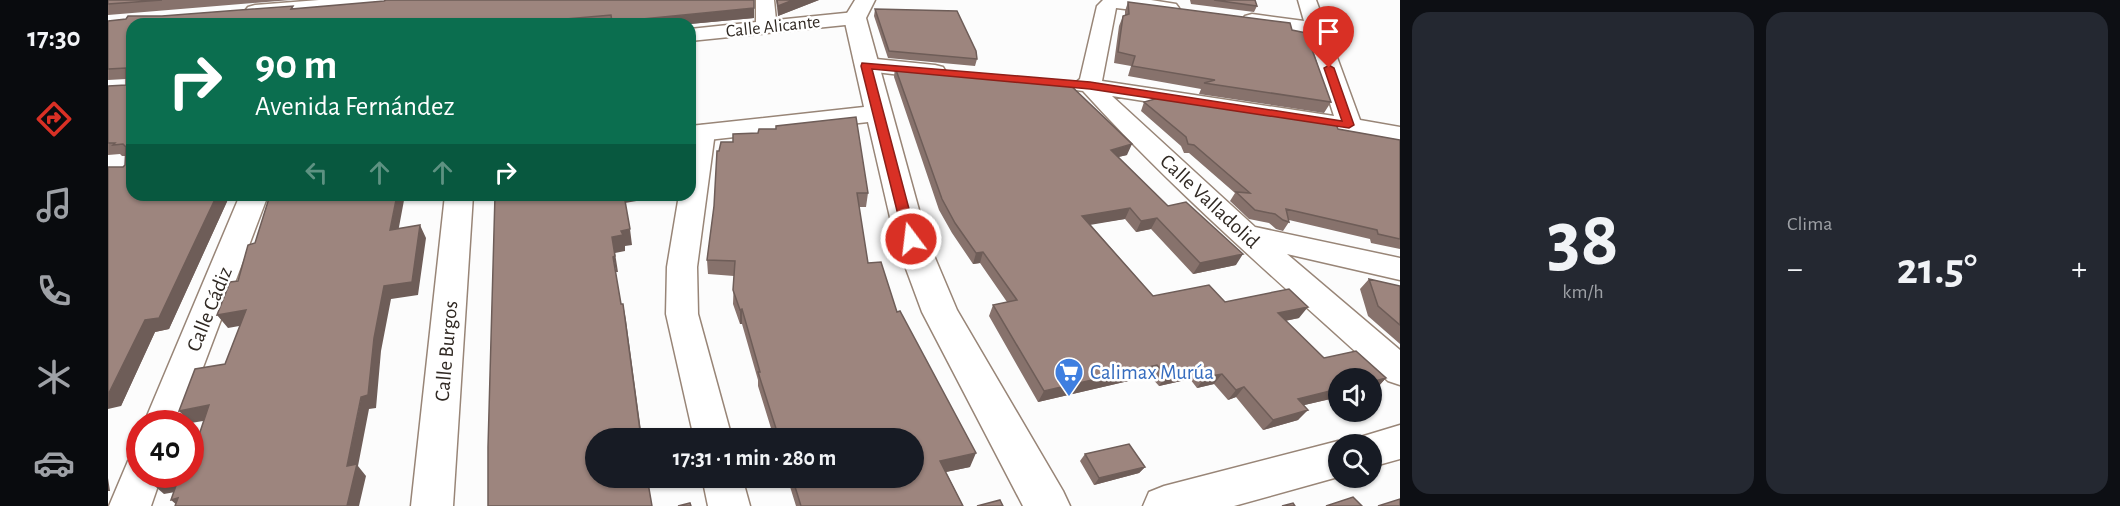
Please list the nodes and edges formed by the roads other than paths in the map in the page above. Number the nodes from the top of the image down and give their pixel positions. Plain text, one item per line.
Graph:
1 (389, 0) edge
2 (765, 0) edge
3 (1307, 0) edge
4 (1113, 1) edge
5 (860, 9) edge
6 (1192, 11) edge
7 (235, 13) edge
8 (1238, 18) edge
9 (766, 27) junction
10 (1317, 29) junction
11 (696, 33) edge
12 (866, 66) junction
13 (960, 74) edge
14 (1078, 84) junction
15 (877, 113) junction
16 (1349, 125) junction
17 (697, 133) edge
18 (1400, 134) edge
19 (252, 201) edge
20 (458, 201) edge
21 (689, 201) edge
22 (1246, 235) junction
23 (1400, 269) edge
24 (1400, 371) edge
25 (168, 410) edge
26 (710, 428) edge
27 (1400, 442) edge
28 (1382, 447) edge
29 (1328, 462) edge
30 (137, 488) edge
31 (725, 488) edge
32 (130, 506) edge
33 (432, 506) edge
34 (729, 506) edge
35 (1047, 506) edge
36 (1164, 506) edge

1 - 7 street
2 - 9 street
3 - 10 street
4 - 6 street
4 - 14 street
5 - 9 street, Calle Alicante
5 - 12 street
8 - 10 street
9 - 11 street, Calle Alicante
10 - 16 street
12 - 13 street
12 - 15 street
14 - 16 street
14 - 22 street, Calle Valladolid
15 - 17 street
15 - 35 street
16 - 18 street
19 - 25 street, Calle Cádiz
20 - 33 street, Calle Burgos
21 - 26 street
22 - 23 street
22 - 24 street, Calle Valladolid
27 - 28 street
29 - 36 street
30 - 32 street
31 - 34 street

